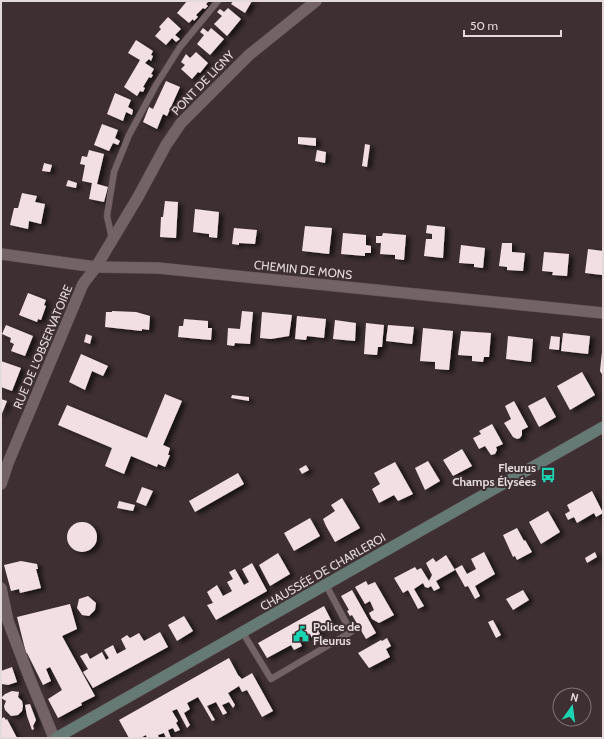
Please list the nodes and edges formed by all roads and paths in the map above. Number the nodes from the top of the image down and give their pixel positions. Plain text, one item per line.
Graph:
1 (218, 1) edge
2 (316, 1) edge
3 (112, 239) junction
4 (1, 254) edge
5 (96, 267) junction
6 (603, 313) edge
7 (603, 427) edge
8 (1, 484) edge
9 (326, 585) junction
10 (1, 588) edge
11 (243, 633) junction
12 (55, 738) edge

1 - 3 lane
2 - 3 street, PONT DE LIGNY
3 - 5 street, PONT DE LIGNY
4 - 5 street, CHEMIN DE MONS
5 - 6 street, CHEMIN DE MONS
5 - 8 street, RUE DE L'OBSERVATOIRE
7 - 9 main road, CHAUSSÉE DE CHARLEROI
9 - 11 main road, CHAUSSÉE DE CHARLEROI
9 - 11 lane
10 - 12 street
11 - 12 main road, CHAUSSÉE DE CHARLEROI

